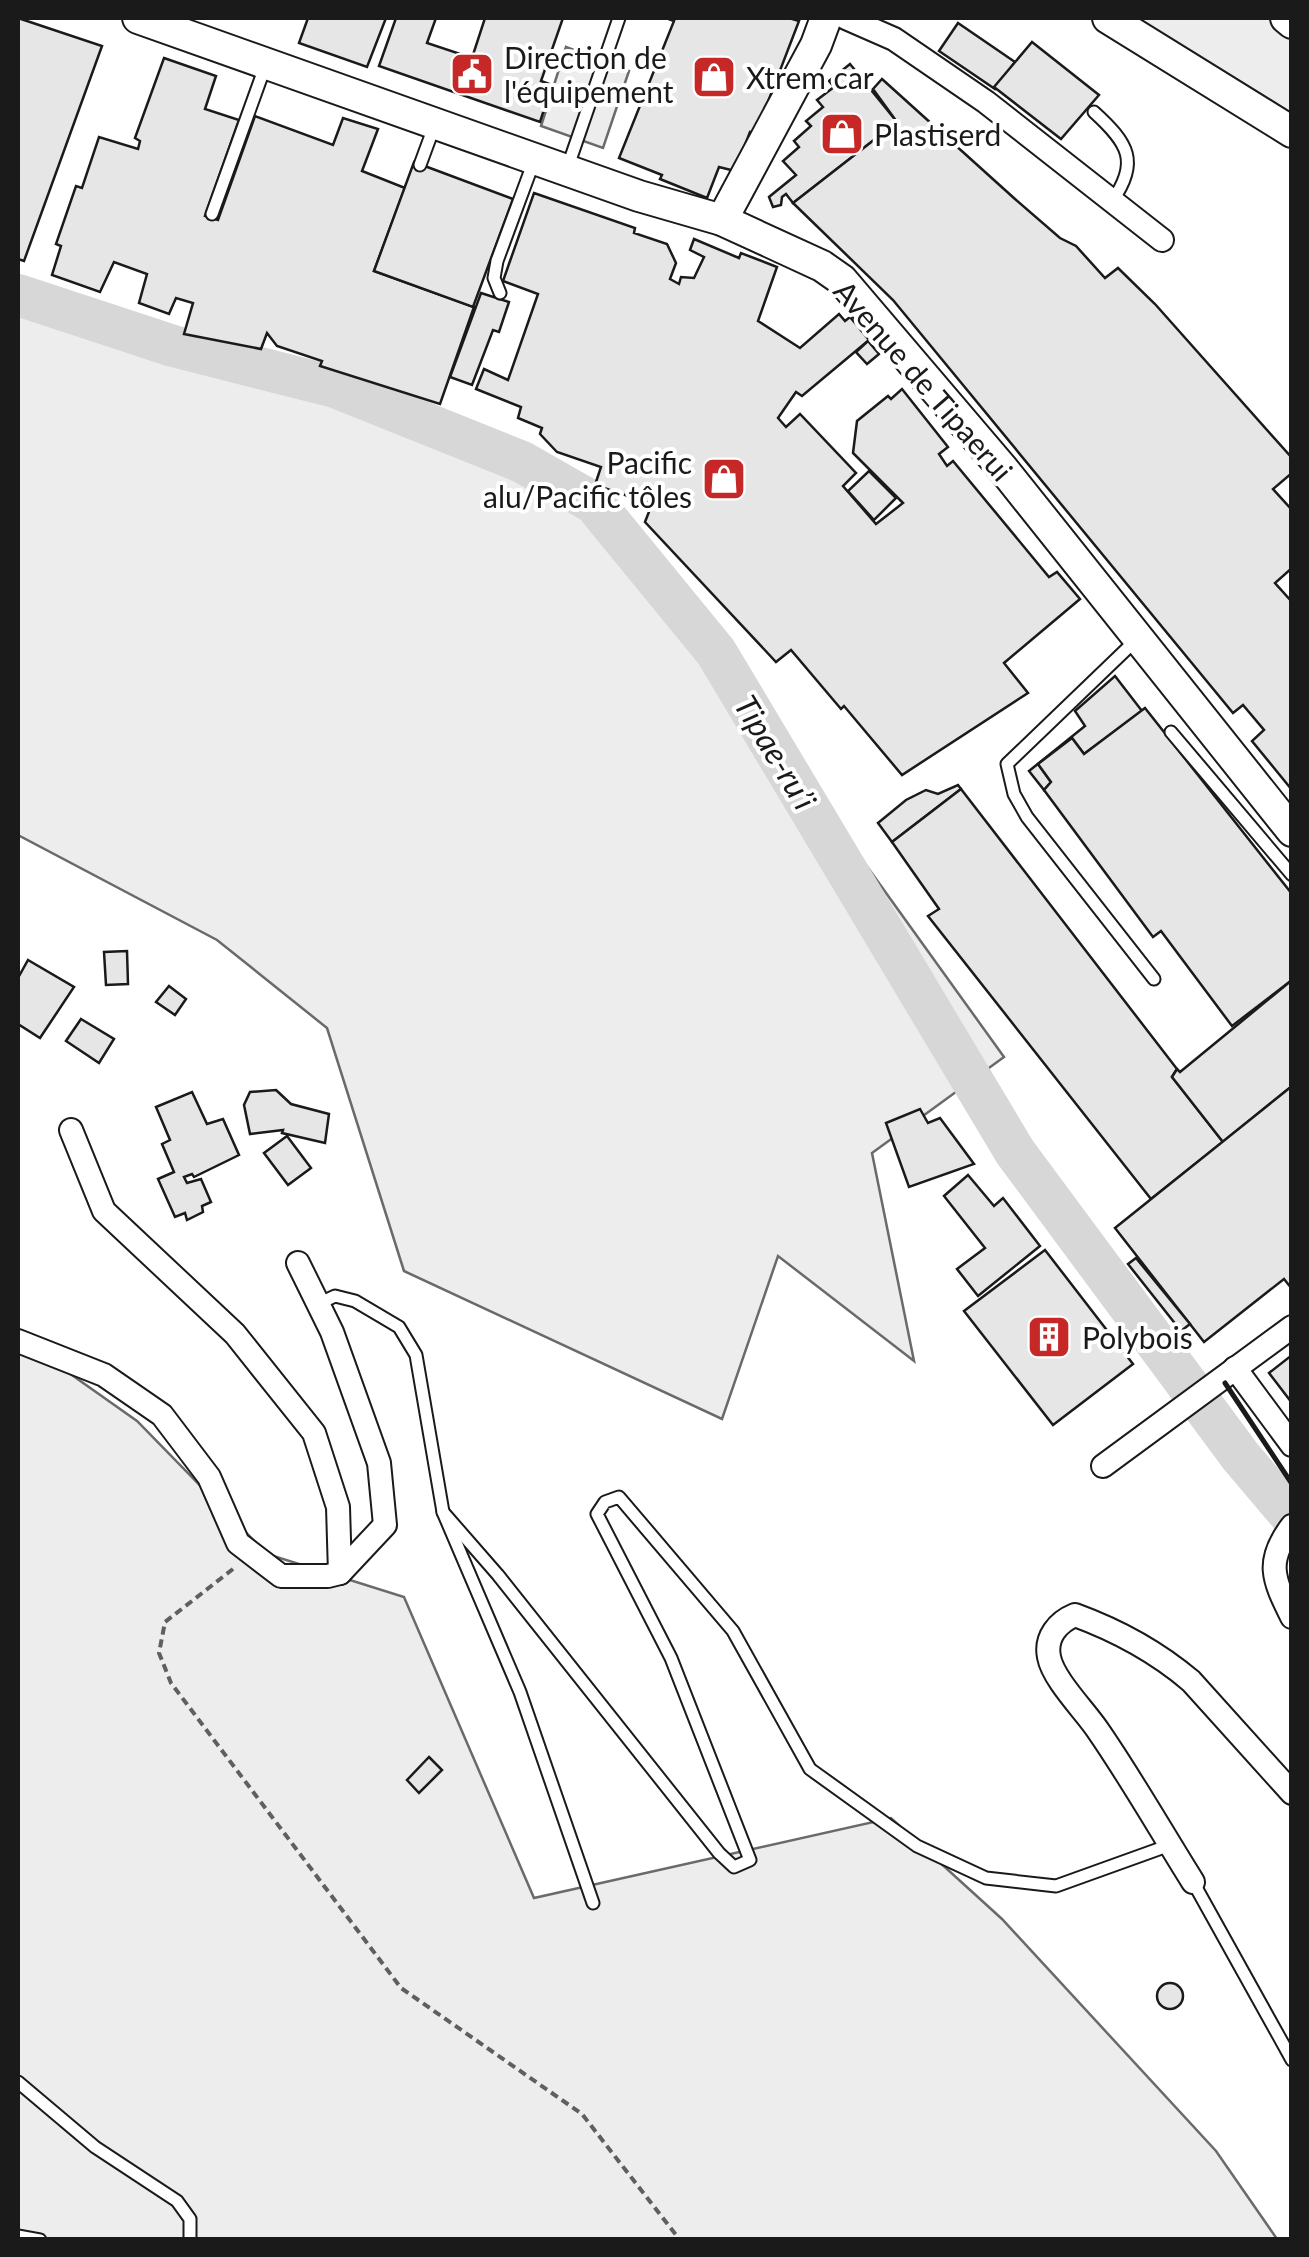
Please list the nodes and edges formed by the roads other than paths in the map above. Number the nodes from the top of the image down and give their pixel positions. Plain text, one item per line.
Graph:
1 (138, 18) edge
2 (619, 18) edge
3 (826, 18) edge
4 (846, 18) edge
5 (1108, 18) edge
6 (1286, 18) edge
7 (1292, 23) edge
8 (266, 62) junction
9 (1094, 112) dead end
10 (435, 123) junction
11 (1292, 132) edge
12 (535, 158) junction
13 (420, 165) dead end
14 (567, 169) junction
15 (1112, 202) junction
16 (212, 214) dead end
17 (722, 220) junction
18 (1162, 240) dead end
19 (500, 293) dead end
20 (1138, 638) junction
21 (1172, 732) dead end
22 (1292, 831) edge
23 (1292, 875) edge
24 (1154, 979) dead end
25 (70, 1130) dead end
26 (298, 1263) dead end
27 (318, 1304) junction
28 (1292, 1326) edge
29 (18, 1341) edge
30 (1235, 1368) junction
31 (1292, 1445) edge
32 (1103, 1466) dead end
33 (442, 1512) junction
34 (1292, 1526) edge
35 (340, 1573) junction
36 (1292, 1617) edge
37 (1292, 1793) edge
38 (1170, 1845) junction
39 (1193, 1882) joint
40 (593, 1903) dead end
41 (1292, 2060) edge
42 (18, 2082) edge
43 (18, 2236) edge
44 (40, 2240) edge
45 (190, 2240) edge

1 - 8 main road, Avenue de Tipaerui
2 - 14 lane
3 - 17 main road
4 - 15 street
5 - 11 main road
6 - 7 main road
8 - 10 main road, Avenue de Tipaerui
8 - 16 lane
9 - 15 lane
10 - 12 main road, Avenue de Tipaerui
10 - 13 lane
12 - 14 main road, Avenue de Tipaerui
12 - 19 lane
14 - 17 main road, Avenue de Tipaerui
15 - 18 street
17 - 20 main road, Avenue de Tipaerui
20 - 22 main road, Avenue de Tipaerui
20 - 24 lane
21 - 23 lane
25 - 35 street
26 - 27 street
27 - 33 lane
27 - 35 street
28 - 30 street
29 - 35 street
30 - 31 street
30 - 32 street
33 - 38 lane
33 - 40 lane
34 - 36 street
37 - 38 street
38 - 39 street
39 - 41 lane
42 - 45 lane
43 - 44 lane

